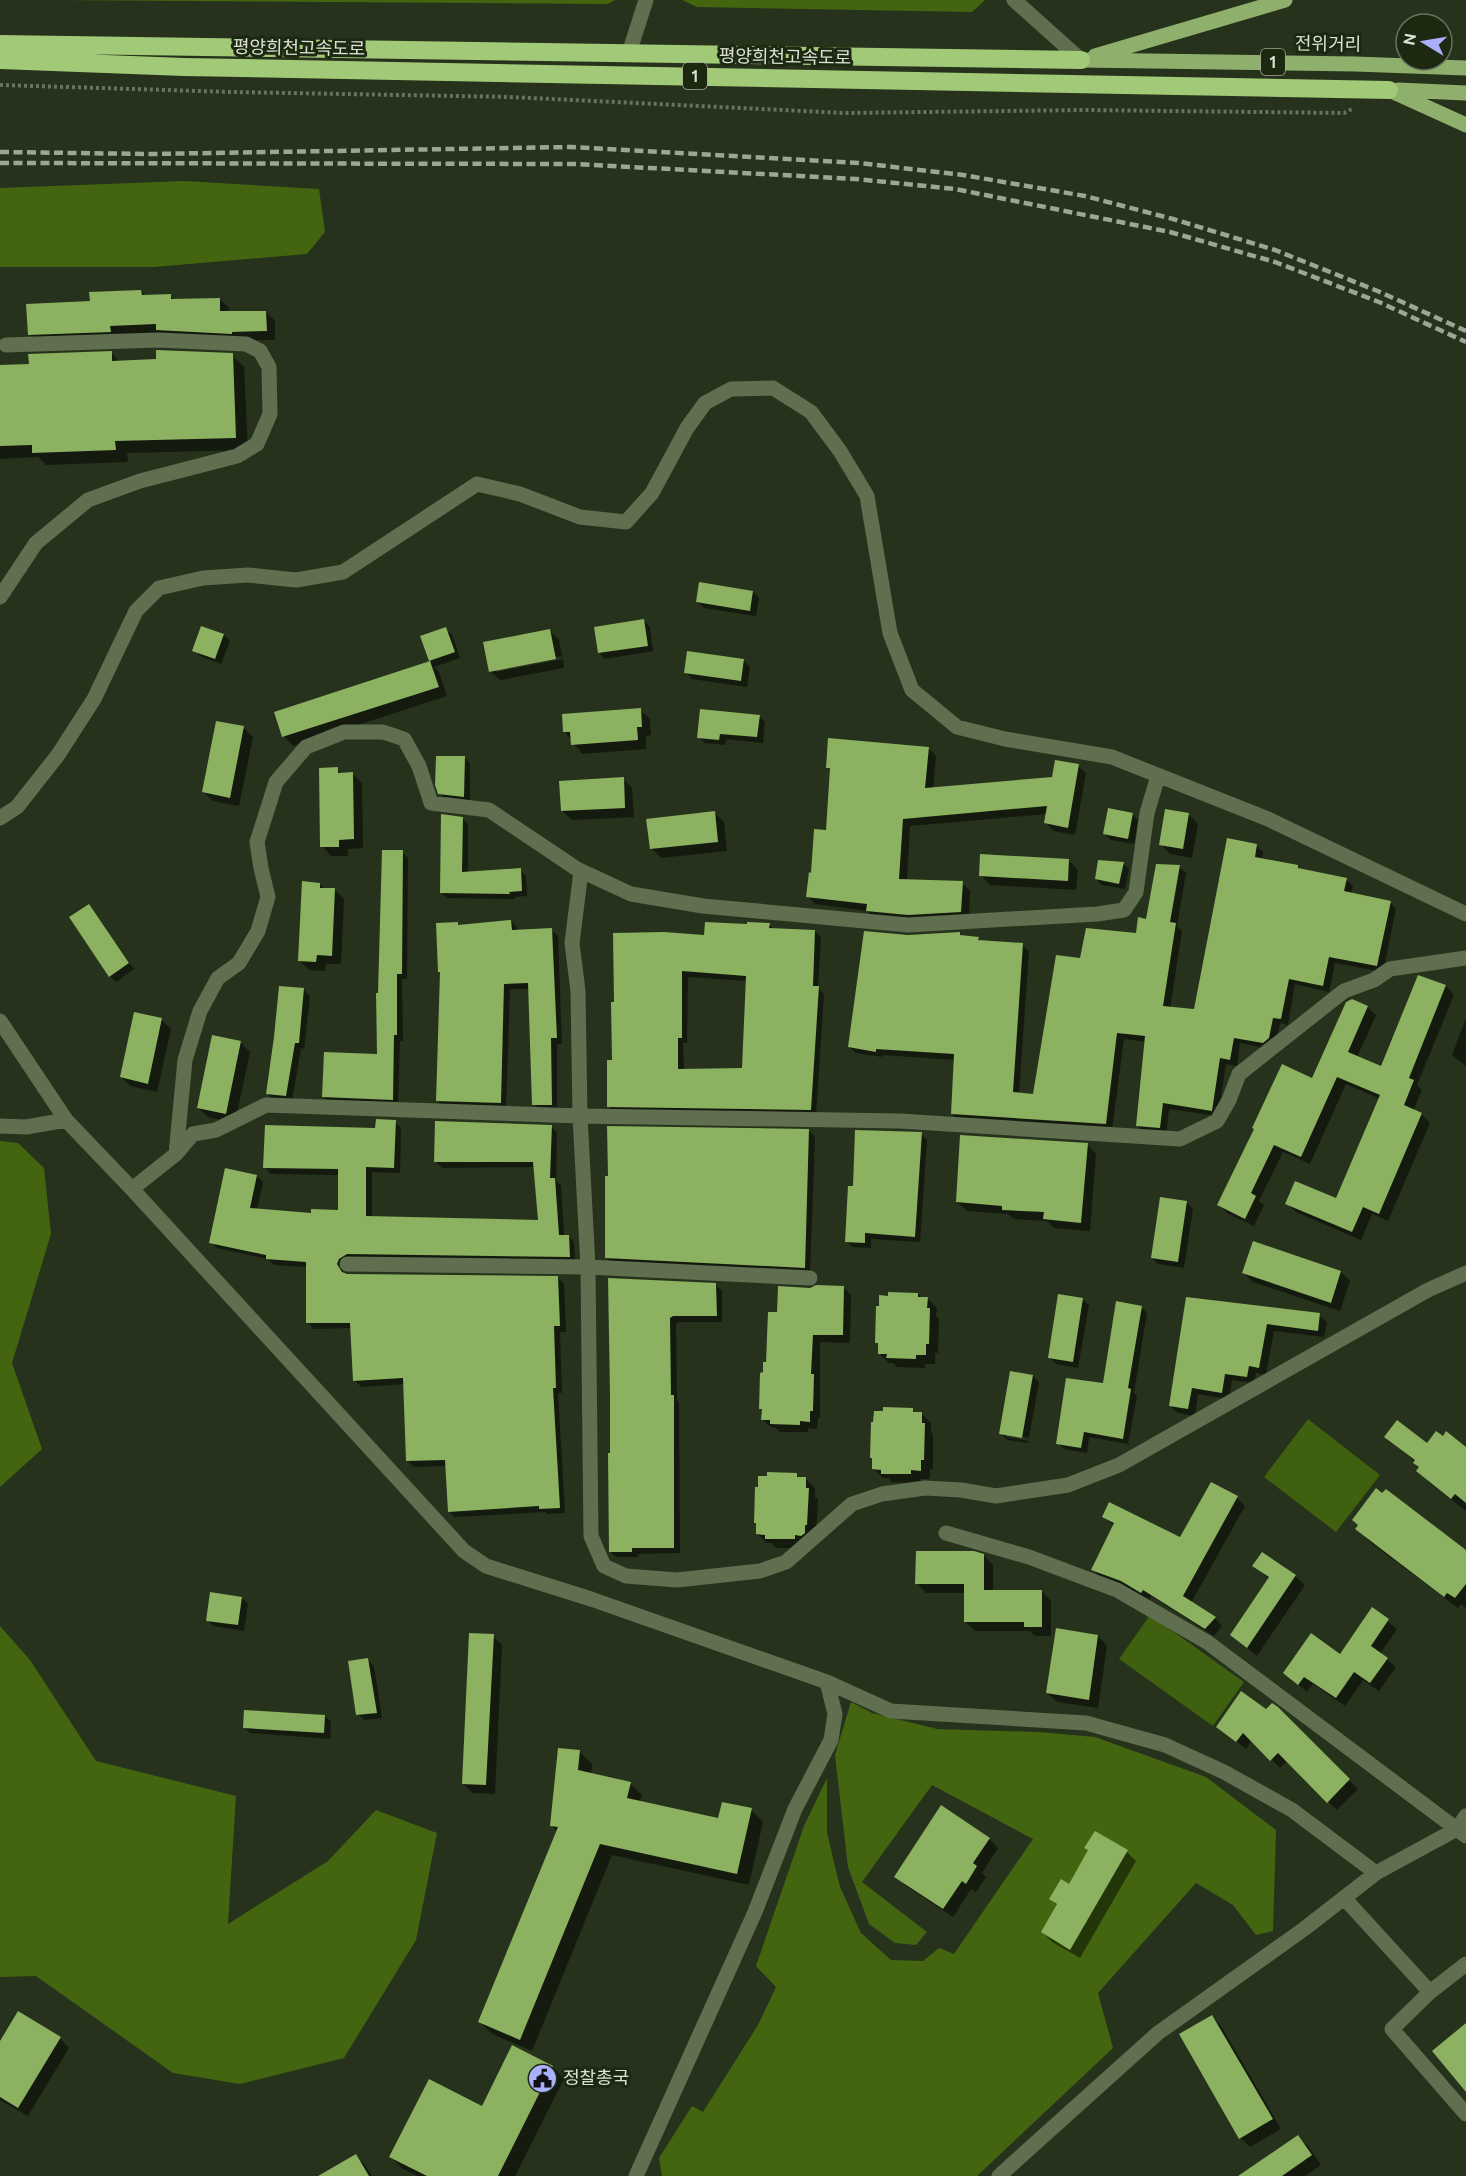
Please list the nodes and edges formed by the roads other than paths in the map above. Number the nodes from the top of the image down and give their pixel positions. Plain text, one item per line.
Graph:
1 (646, 0) edge
2 (1014, 0) edge
3 (1286, 0) edge
4 (0, 44) edge
5 (629, 53) junction
6 (0, 60) edge
7 (1081, 60) junction
8 (1466, 69) edge
9 (1389, 90) junction
10 (1466, 93) edge
11 (1466, 125) edge
12 (6, 345) dead end
13 (0, 597) edge
14 (1158, 776) junction
15 (0, 818) edge
16 (581, 871) junction
17 (1466, 914) edge
18 (1466, 958) edge
19 (0, 1021) edge
20 (580, 1116) junction
21 (66, 1120) junction
22 (0, 1126) edge
23 (176, 1154) junction
24 (132, 1189) junction
25 (347, 1263) dead end
26 (588, 1267) junction
27 (1466, 1273) edge
28 (810, 1278) dead end
29 (946, 1533) dead end
30 (827, 1682) junction
31 (1463, 1827) edge
32 (1376, 1873) junction
33 (1345, 1899) junction
34 (1466, 1964) edge
35 (1430, 1992) junction
36 (1466, 2114) edge
37 (637, 2176) edge
38 (999, 2176) edge

1 - 5 street
2 - 7 street
3 - 7 main road
4 - 5 highway, 평양희천고속도로 / 1
5 - 7 highway, 평양희천고속도로 / 1
6 - 9 highway, 평양희천고속도로 / 1
7 - 8 main road, 전위거리 / 1
9 - 10 main road, 1
9 - 11 main road
12 - 13 street
14 - 15 street
14 - 16 street
14 - 17 street
16 - 20 street
16 - 23 street
18 - 20 street
19 - 21 street
20 - 23 street
20 - 26 street
21 - 22 street
21 - 24 street
23 - 24 street
24 - 30 street
25 - 26 street
26 - 27 street
26 - 28 street
29 - 31 street
30 - 32 street
30 - 37 street
31 - 32 street
32 - 33 street
33 - 35 street
33 - 38 street
34 - 35 street
35 - 36 street

